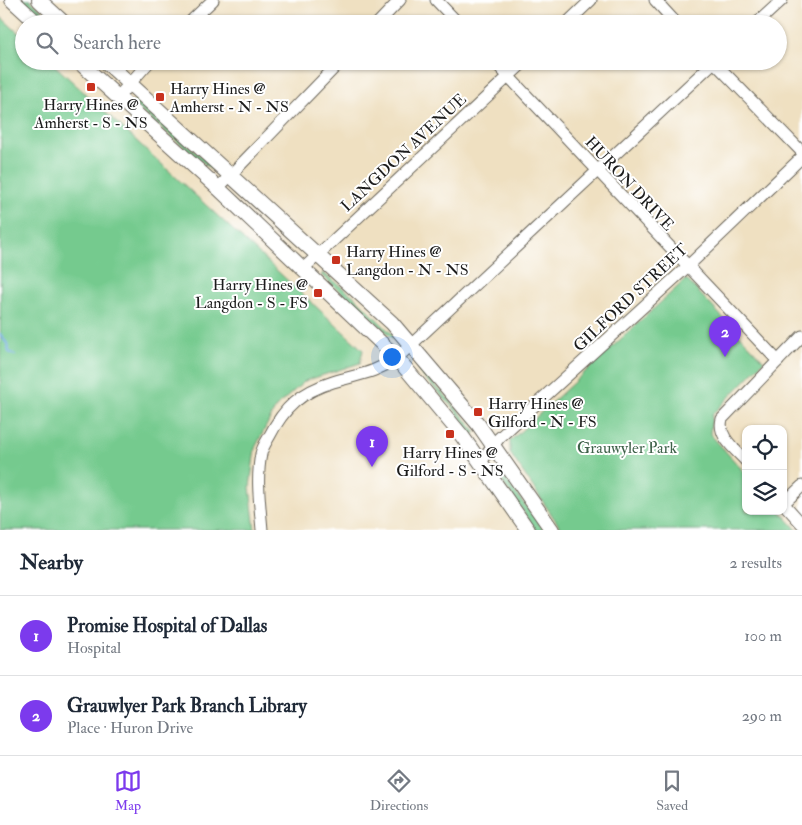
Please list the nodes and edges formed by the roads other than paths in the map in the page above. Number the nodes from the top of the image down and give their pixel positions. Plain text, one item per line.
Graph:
1 (12, 0) edge
2 (39, 0) edge
3 (213, 0) edge
4 (400, 0) edge
5 (436, 0) edge
6 (591, 0) edge
7 (655, 0) edge
8 (782, 0) edge
9 (28, 15) edge
10 (55, 15) edge
11 (197, 15) edge
12 (386, 15) edge
13 (450, 15) edge
14 (575, 15) edge
15 (669, 15) edge
16 (766, 15) edge
17 (87, 70) edge
18 (114, 70) edge
19 (142, 70) edge
20 (332, 70) edge
21 (502, 70) edge
22 (515, 70) edge
23 (706, 70) edge
24 (722, 70) edge
25 (508, 76) junction
26 (129, 84) junction
27 (117, 98) junction
28 (802, 152) edge
29 (802, 157) edge
30 (598, 172) junction
31 (231, 174) junction
32 (218, 188) junction
33 (318, 254) junction
34 (687, 267) junction
35 (304, 268) junction
36 (802, 336) edge
37 (412, 344) junction
38 (397, 358) junction
39 (778, 362) junction
40 (494, 445) junction
41 (742, 457) edge
42 (481, 462) junction
43 (802, 486) edge
44 (787, 499) edge
45 (787, 507) edge
46 (802, 524) edge
47 (262, 530) edge
48 (528, 530) edge
49 (552, 530) edge

1 - 9 main road
2 - 10 main road
3 - 11 street
4 - 12 street
5 - 13 street
6 - 14 street
7 - 15 street
8 - 16 street
17 - 27 main road
18 - 26 main road
19 - 26 street
20 - 31 street
21 - 25 street, HURON DRIVE
22 - 25 street, LANGDON AVENUE
23 - 30 street
24 - 28 street
25 - 30 street, HURON DRIVE
25 - 33 street, LANGDON AVENUE
26 - 27 street
26 - 31 main road
27 - 32 main road
29 - 34 street, GILFORD STREET
30 - 34 street, HURON DRIVE
30 - 37 street
31 - 32 street
31 - 33 main road
32 - 35 main road
33 - 35 street, LANGDON AVENUE
33 - 37 main road
34 - 39 street, HURON DRIVE
34 - 40 street, GILFORD STREET
35 - 38 main road
36 - 39 street
37 - 38 street
37 - 40 main road
38 - 42 main road
38 - 47 street
39 - 41 street
40 - 42 street, GILFORD STREET
40 - 49 main road
42 - 48 main road
43 - 44 street
45 - 46 street

